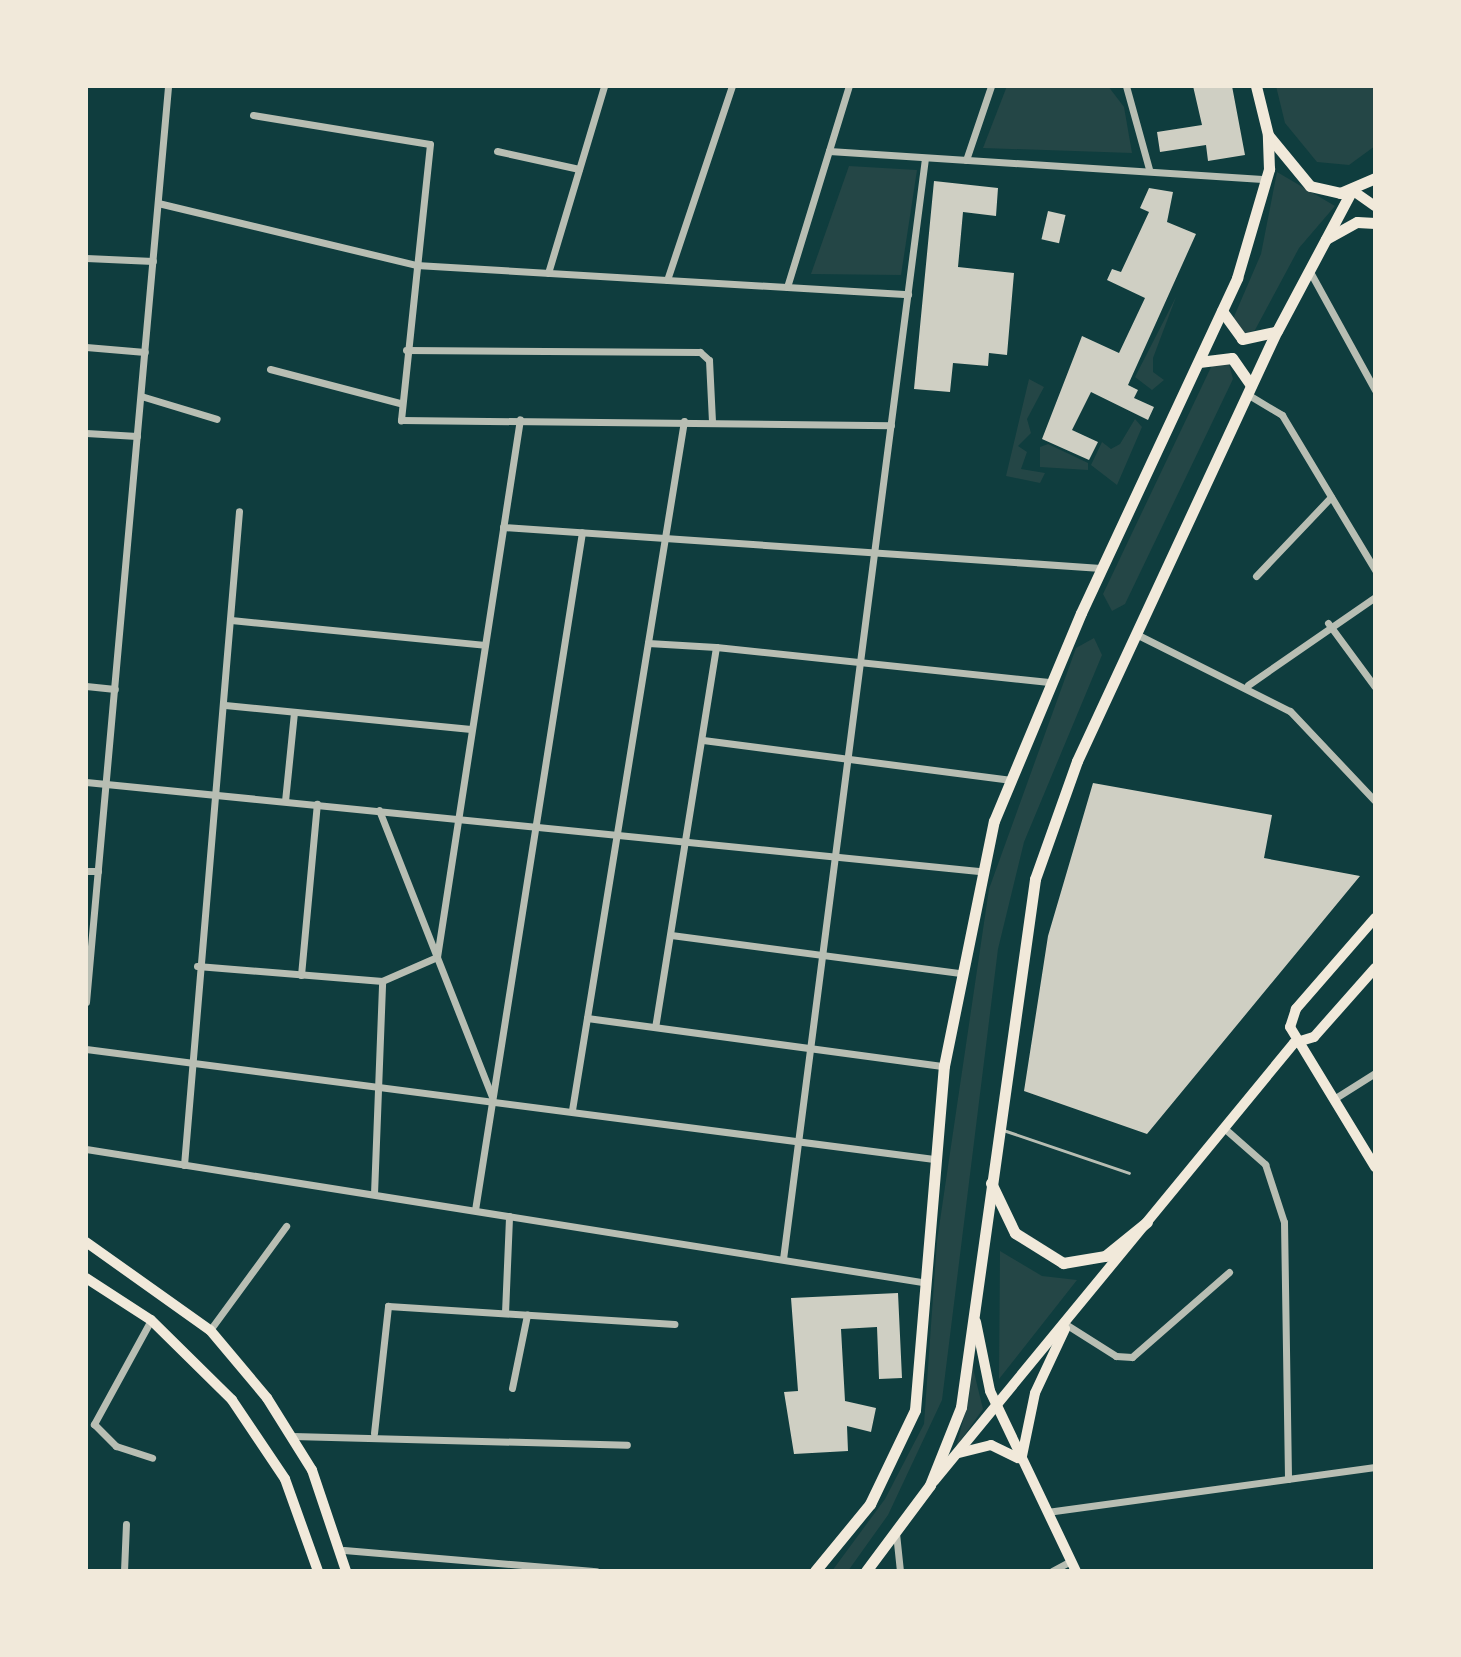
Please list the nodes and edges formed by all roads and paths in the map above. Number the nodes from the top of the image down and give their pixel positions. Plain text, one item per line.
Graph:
1 (168, 86) edge
2 (604, 86) edge
3 (732, 86) edge
4 (849, 86) edge
5 (991, 86) edge
6 (1126, 86) edge
7 (1256, 86) edge
8 (253, 115) dead end
9 (1268, 135) junction
10 (497, 151) dead end
11 (829, 151) junction
12 (925, 158) junction
13 (966, 160) junction
14 (579, 169) junction
15 (1149, 169) junction
16 (1375, 178) edge
17 (1266, 179) junction
18 (1352, 190) junction
19 (158, 203) junction
20 (1375, 206) edge
21 (1375, 223) edge
22 (1323, 242) junction
23 (86, 258) edge
24 (153, 261) junction
25 (416, 265) junction
26 (1309, 269) junction
27 (548, 273) junction
28 (667, 280) junction
29 (787, 287) junction
30 (908, 294) junction
31 (1222, 310) junction
32 (1277, 331) junction
33 (86, 347) edge
34 (406, 350) junction
35 (145, 352) junction
36 (1199, 362) junction
37 (270, 369) dead end
38 (1249, 390) junction
39 (1375, 390) edge
40 (141, 396) junction
41 (400, 403) junction
42 (217, 419) dead end
43 (520, 419) junction
44 (684, 421) junction
45 (712, 422) junction
46 (891, 425) junction
47 (86, 433) edge
48 (137, 436) junction
49 (1331, 497) junction
50 (239, 511) dead end
51 (503, 527) junction
52 (582, 532) junction
53 (665, 538) junction
54 (875, 551) junction
55 (1101, 568) junction
56 (1375, 570) edge
57 (1256, 576) dead end
58 (1375, 597) edge
59 (231, 620) junction
60 (1328, 623) junction
61 (1136, 634) junction
62 (648, 643) junction
63 (485, 645) junction
64 (716, 647) junction
65 (860, 661) junction
66 (1051, 682) junction
67 (1248, 685) junction
68 (86, 686) edge
69 (1375, 687) edge
70 (115, 689) junction
71 (225, 705) junction
72 (294, 712) junction
73 (471, 729) junction
74 (703, 740) junction
75 (848, 758) junction
76 (1009, 780) junction
77 (86, 782) edge
78 (106, 783) junction
79 (218, 794) junction
80 (285, 801) junction
81 (1375, 801) edge
82 (317, 804) junction
83 (379, 810) junction
84 (458, 817) junction
85 (536, 825) junction
86 (617, 833) junction
87 (688, 840) junction
88 (835, 855) junction
89 (86, 871) edge
90 (98, 871) junction
91 (979, 871) junction
92 (1375, 918) edge
93 (671, 935) junction
94 (822, 954) junction
95 (88, 956) edge
96 (437, 957) junction
97 (197, 966) junction
98 (1375, 968) edge
99 (959, 973) junction
100 (301, 975) junction
101 (382, 981) junction
102 (86, 1002) edge
103 (587, 1018) junction
104 (655, 1026) junction
105 (1294, 1043) junction
106 (811, 1046) junction
107 (86, 1049) edge
108 (191, 1062) junction
109 (944, 1066) junction
110 (1375, 1073) edge
111 (378, 1085) junction
112 (1337, 1097) junction
113 (493, 1099) junction
114 (572, 1110) junction
115 (996, 1128) junction
116 (1224, 1128) junction
117 (799, 1140) junction
118 (86, 1149) edge
119 (934, 1159) junction
120 (184, 1165) junction
121 (1375, 1167) edge
122 (990, 1171) junction
123 (1129, 1173) dead end
124 (374, 1194) junction
125 (475, 1210) junction
126 (509, 1216) junction
127 (1147, 1222) junction
128 (286, 1226) dead end
129 (86, 1242) edge
130 (783, 1259) junction
131 (1229, 1272) dead end
132 (86, 1278) edge
133 (922, 1282) junction
134 (1078, 1305) junction
135 (975, 1306) junction
136 (505, 1313) junction
137 (527, 1315) junction
138 (151, 1320) junction
139 (674, 1324) dead end
140 (1067, 1325) junction
141 (210, 1330) junction
142 (512, 1388) dead end
143 (996, 1405) junction
144 (374, 1433) junction
145 (293, 1436) junction
146 (627, 1445) dead end
147 (954, 1456) junction
148 (152, 1458) dead end
149 (1024, 1466) junction
150 (1375, 1467) edge
151 (1288, 1479) junction
152 (930, 1485) junction
153 (1047, 1512) junction
154 (126, 1524) dead end
155 (896, 1533) junction
156 (344, 1550) junction
157 (1073, 1566) edge
158 (124, 1571) edge
159 (318, 1571) edge
160 (346, 1571) edge
161 (596, 1571) edge
162 (815, 1571) edge
163 (866, 1571) edge
164 (900, 1571) edge
165 (1052, 1571) edge

1 - 19 street
2 - 14 street
3 - 28 street
4 - 11 street
5 - 13 street
6 - 15 street
7 - 9 main road
8 - 25 street
9 - 17 main road
9 - 18 main road
10 - 14 street
11 - 12 street
11 - 29 street
12 - 13 street
12 - 30 street
13 - 15 street
14 - 27 street
15 - 17 street
16 - 18 main road
17 - 31 main road
18 - 20 main road
18 - 22 main road
19 - 24 street
19 - 25 street
21 - 22 main road
22 - 26 main road
23 - 24 street
24 - 35 street
25 - 27 street
25 - 34 street
26 - 32 main road
26 - 39 street
27 - 28 street
28 - 29 street
29 - 30 street
30 - 46 street
31 - 32 main road
31 - 36 main road
32 - 38 main road
33 - 35 street
34 - 41 street
34 - 45 street
35 - 40 street
36 - 38 main road
36 - 55 main road
37 - 41 street
38 - 49 street
38 - 61 main road
40 - 42 street
40 - 48 street
41 - 43 street
43 - 44 street
43 - 51 street
44 - 45 street
44 - 53 street
45 - 46 street
46 - 54 street
47 - 48 street
48 - 70 street
49 - 56 street
49 - 57 street
50 - 59 street
51 - 52 street
51 - 63 street
52 - 53 street
52 - 85 street
53 - 54 street
53 - 62 street
54 - 55 street
54 - 65 street
55 - 66 main road
58 - 60 street
59 - 63 street
59 - 71 street
60 - 67 street
60 - 69 street
61 - 67 street
61 - 115 main road
62 - 64 street
62 - 86 street
63 - 73 street
64 - 65 street
64 - 74 street
65 - 66 street
65 - 75 street
66 - 76 main road
67 - 81 street
68 - 70 street
70 - 78 street
71 - 72 street
71 - 79 street
72 - 73 street
72 - 80 street
73 - 84 street
74 - 75 street
74 - 87 street
75 - 76 street
75 - 88 street
76 - 91 main road
77 - 78 street
78 - 79 street
78 - 90 street
79 - 80 street
79 - 97 street
80 - 82 street
82 - 83 street
82 - 100 street
83 - 84 street
83 - 96 street
84 - 85 street
84 - 96 street
85 - 86 street
85 - 113 street
86 - 87 street
86 - 103 street
87 - 88 street
87 - 93 street
88 - 91 street
88 - 94 street
89 - 90 street
90 - 95 street
91 - 99 main road
92 - 105 main road
93 - 94 street
93 - 104 street
94 - 99 street
94 - 106 street
95 - 102 street
96 - 101 street
96 - 113 street
97 - 100 street
97 - 108 street
98 - 105 main road
99 - 109 main road
100 - 101 street
101 - 111 street
103 - 104 street
103 - 114 street
104 - 106 street
105 - 112 main road
105 - 116 main road
106 - 109 street
106 - 117 street
107 - 108 street
108 - 111 street
108 - 120 street
109 - 119 main road
110 - 112 street
111 - 113 street
111 - 124 street
112 - 121 main road
113 - 114 street
113 - 125 street
114 - 117 street
115 - 122 main road
115 - 123 lane
116 - 127 main road
116 - 151 street
117 - 119 street
117 - 130 street
118 - 120 street
119 - 133 main road
120 - 124 street
122 - 127 main road
122 - 135 main road
124 - 125 street
125 - 126 street
126 - 130 street
126 - 136 street
127 - 134 main road
128 - 141 street
129 - 141 main road
130 - 133 street
131 - 140 street
132 - 138 main road
133 - 162 main road
134 - 140 main road
134 - 143 main road
135 - 143 main road
135 - 152 main road
136 - 137 street
136 - 144 street
137 - 139 street
137 - 142 street
138 - 148 street
138 - 159 main road
140 - 149 main road
141 - 145 main road
143 - 147 main road
143 - 149 main road
144 - 145 street
144 - 146 street
145 - 156 main road
147 - 149 main road
147 - 152 main road
149 - 153 main road
150 - 151 street
151 - 153 street
152 - 155 main road
153 - 157 main road
154 - 158 street
155 - 163 main road
155 - 164 street
156 - 160 main road
156 - 161 street
157 - 165 street

